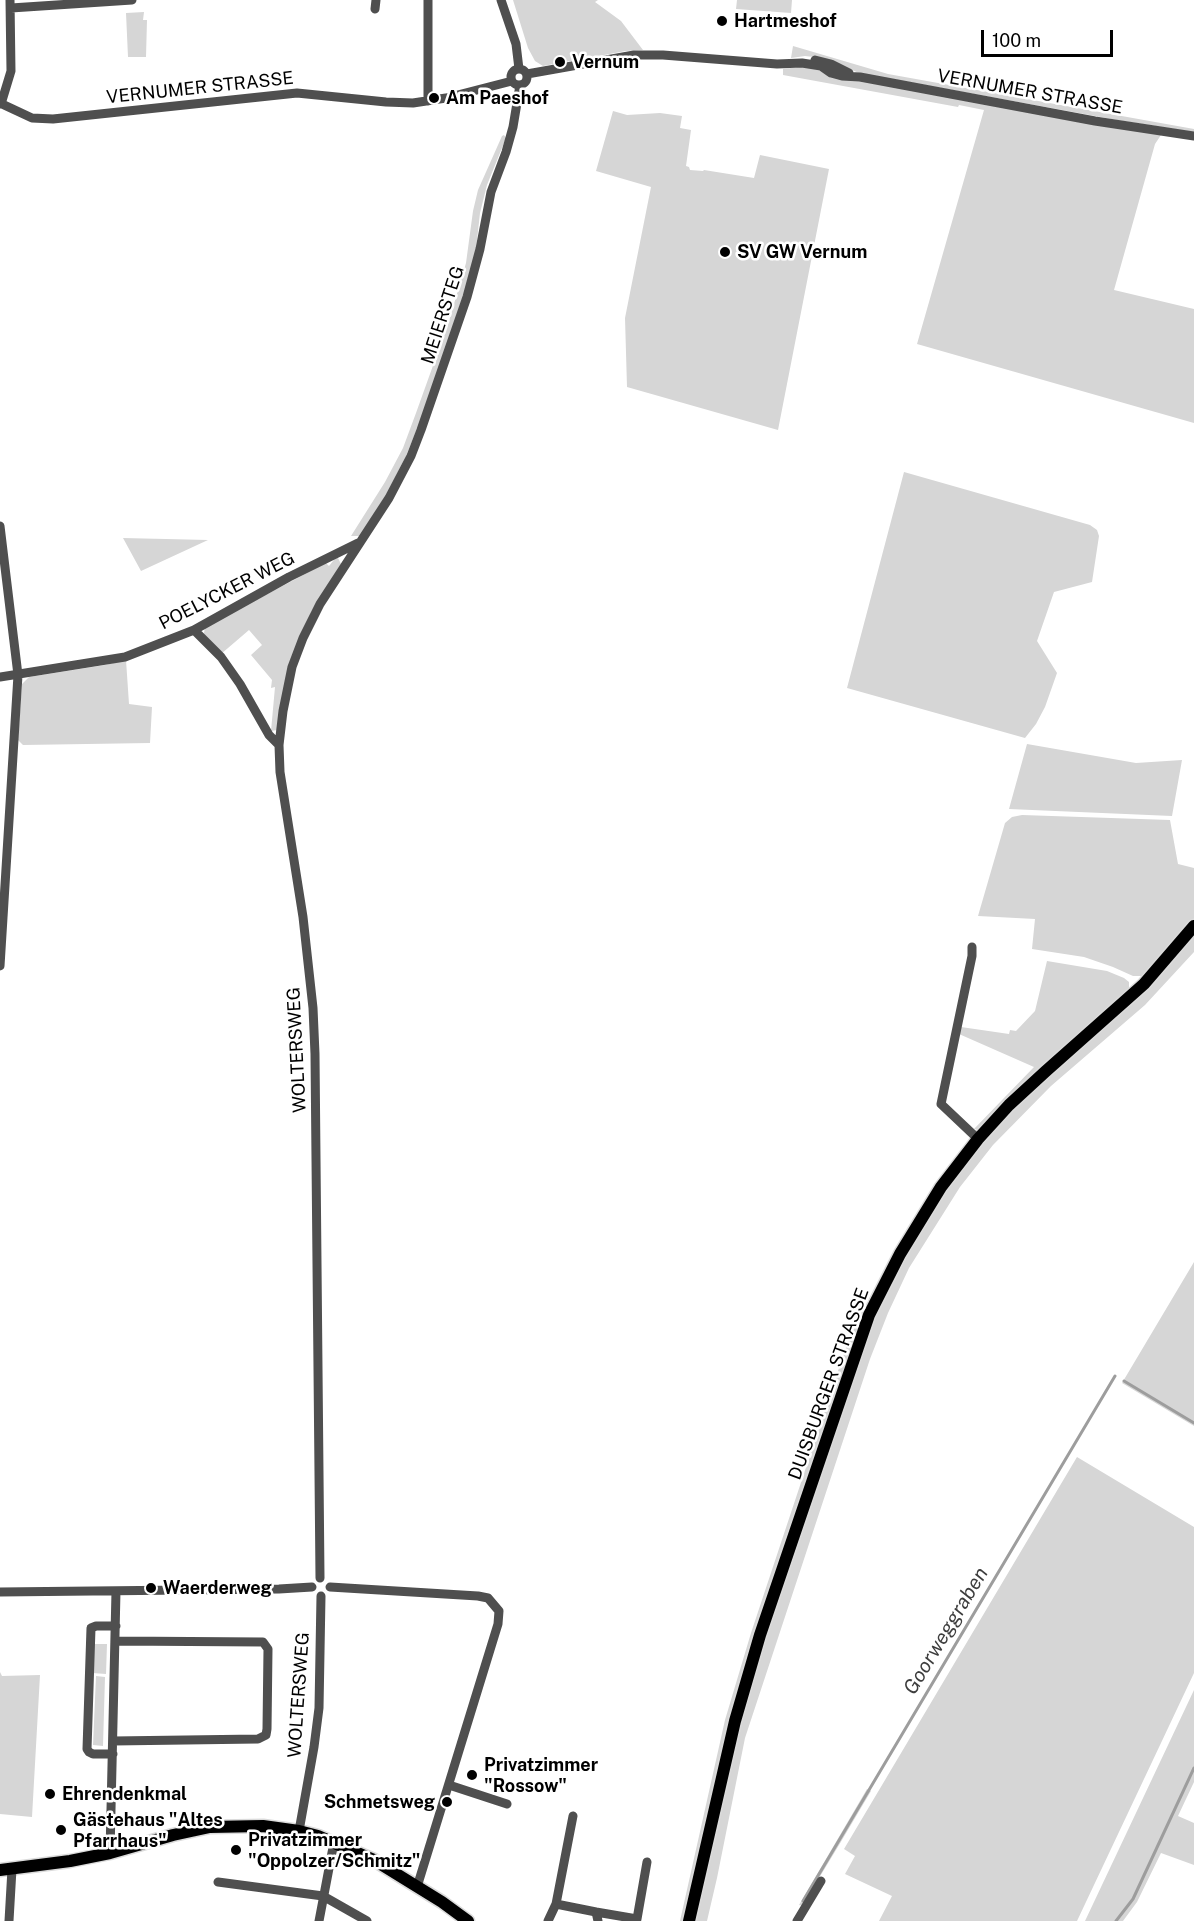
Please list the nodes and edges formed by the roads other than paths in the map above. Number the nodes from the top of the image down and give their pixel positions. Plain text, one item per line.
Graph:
1 (132, 0) edge
2 (428, 0) edge
3 (501, 0) edge
4 (11, 4) edge
5 (523, 71) junction
6 (516, 83) junction
7 (428, 101) junction
8 (1, 104) edge
9 (1194, 136) edge
10 (0, 526) edge
11 (360, 542) junction
12 (194, 630) junction
13 (18, 675) junction
14 (0, 677) edge
15 (279, 745) junction
16 (1194, 926) edge
17 (972, 947) dead end
18 (0, 966) edge
19 (978, 1139) junction
20 (320, 1578) junction
21 (312, 1587) junction
22 (330, 1587) junction
23 (116, 1591) junction
24 (0, 1592) edge
25 (321, 1596) junction
26 (116, 1626) junction
27 (116, 1641) junction
28 (113, 1741) junction
29 (113, 1754) junction
30 (449, 1785) junction
31 (507, 1804) dead end
32 (573, 1816) dead end
33 (299, 1831) junction
34 (334, 1842) junction
35 (110, 1853) junction
36 (647, 1862) dead end
37 (6, 1870) edge
38 (821, 1881) dead end
39 (218, 1882) dead end
40 (417, 1887) junction
41 (323, 1896) junction
42 (556, 1904) junction
43 (597, 1916) edge
44 (9, 1921) edge
45 (319, 1921) edge
46 (367, 1921) edge
47 (468, 1921) edge
48 (548, 1921) edge
49 (689, 1921) edge
50 (797, 1921) edge

1 - 4 street
2 - 7 street
3 - 5 street
4 - 8 street
5 - 6 street, MEIERSTEG
5 - 9 street, VERNUMER STRASSE
6 - 7 street, VERNUMER STRASSE
6 - 11 street, MEIERSTEG
7 - 8 street, VERNUMER STRASSE
10 - 13 street
11 - 12 street, POELYCKER WEG
11 - 15 street, WOLTERSWEG
12 - 13 street, POELYCKER WEG
12 - 15 street
13 - 14 street, POELYCKER WEG
13 - 18 street
15 - 20 street, WOLTERSWEG
16 - 19 main road, DUISBURGER STRASSE
17 - 19 street
19 - 49 main road, DUISBURGER STRASSE
20 - 21 street
20 - 22 street
21 - 23 street
21 - 25 street
22 - 25 street
22 - 30 street
23 - 24 street
23 - 26 street
25 - 33 street, WOLTERSWEG
26 - 27 street
26 - 29 street
27 - 28 street
27 - 28 street
28 - 29 street
29 - 35 street
30 - 31 street
30 - 40 street
32 - 42 street
33 - 34 main road
33 - 35 main road
34 - 40 main road
34 - 41 street
35 - 37 main road
36 - 43 street
37 - 44 street
38 - 50 street
39 - 41 street
40 - 47 main road
41 - 45 street
41 - 46 street
42 - 43 street
42 - 48 street

